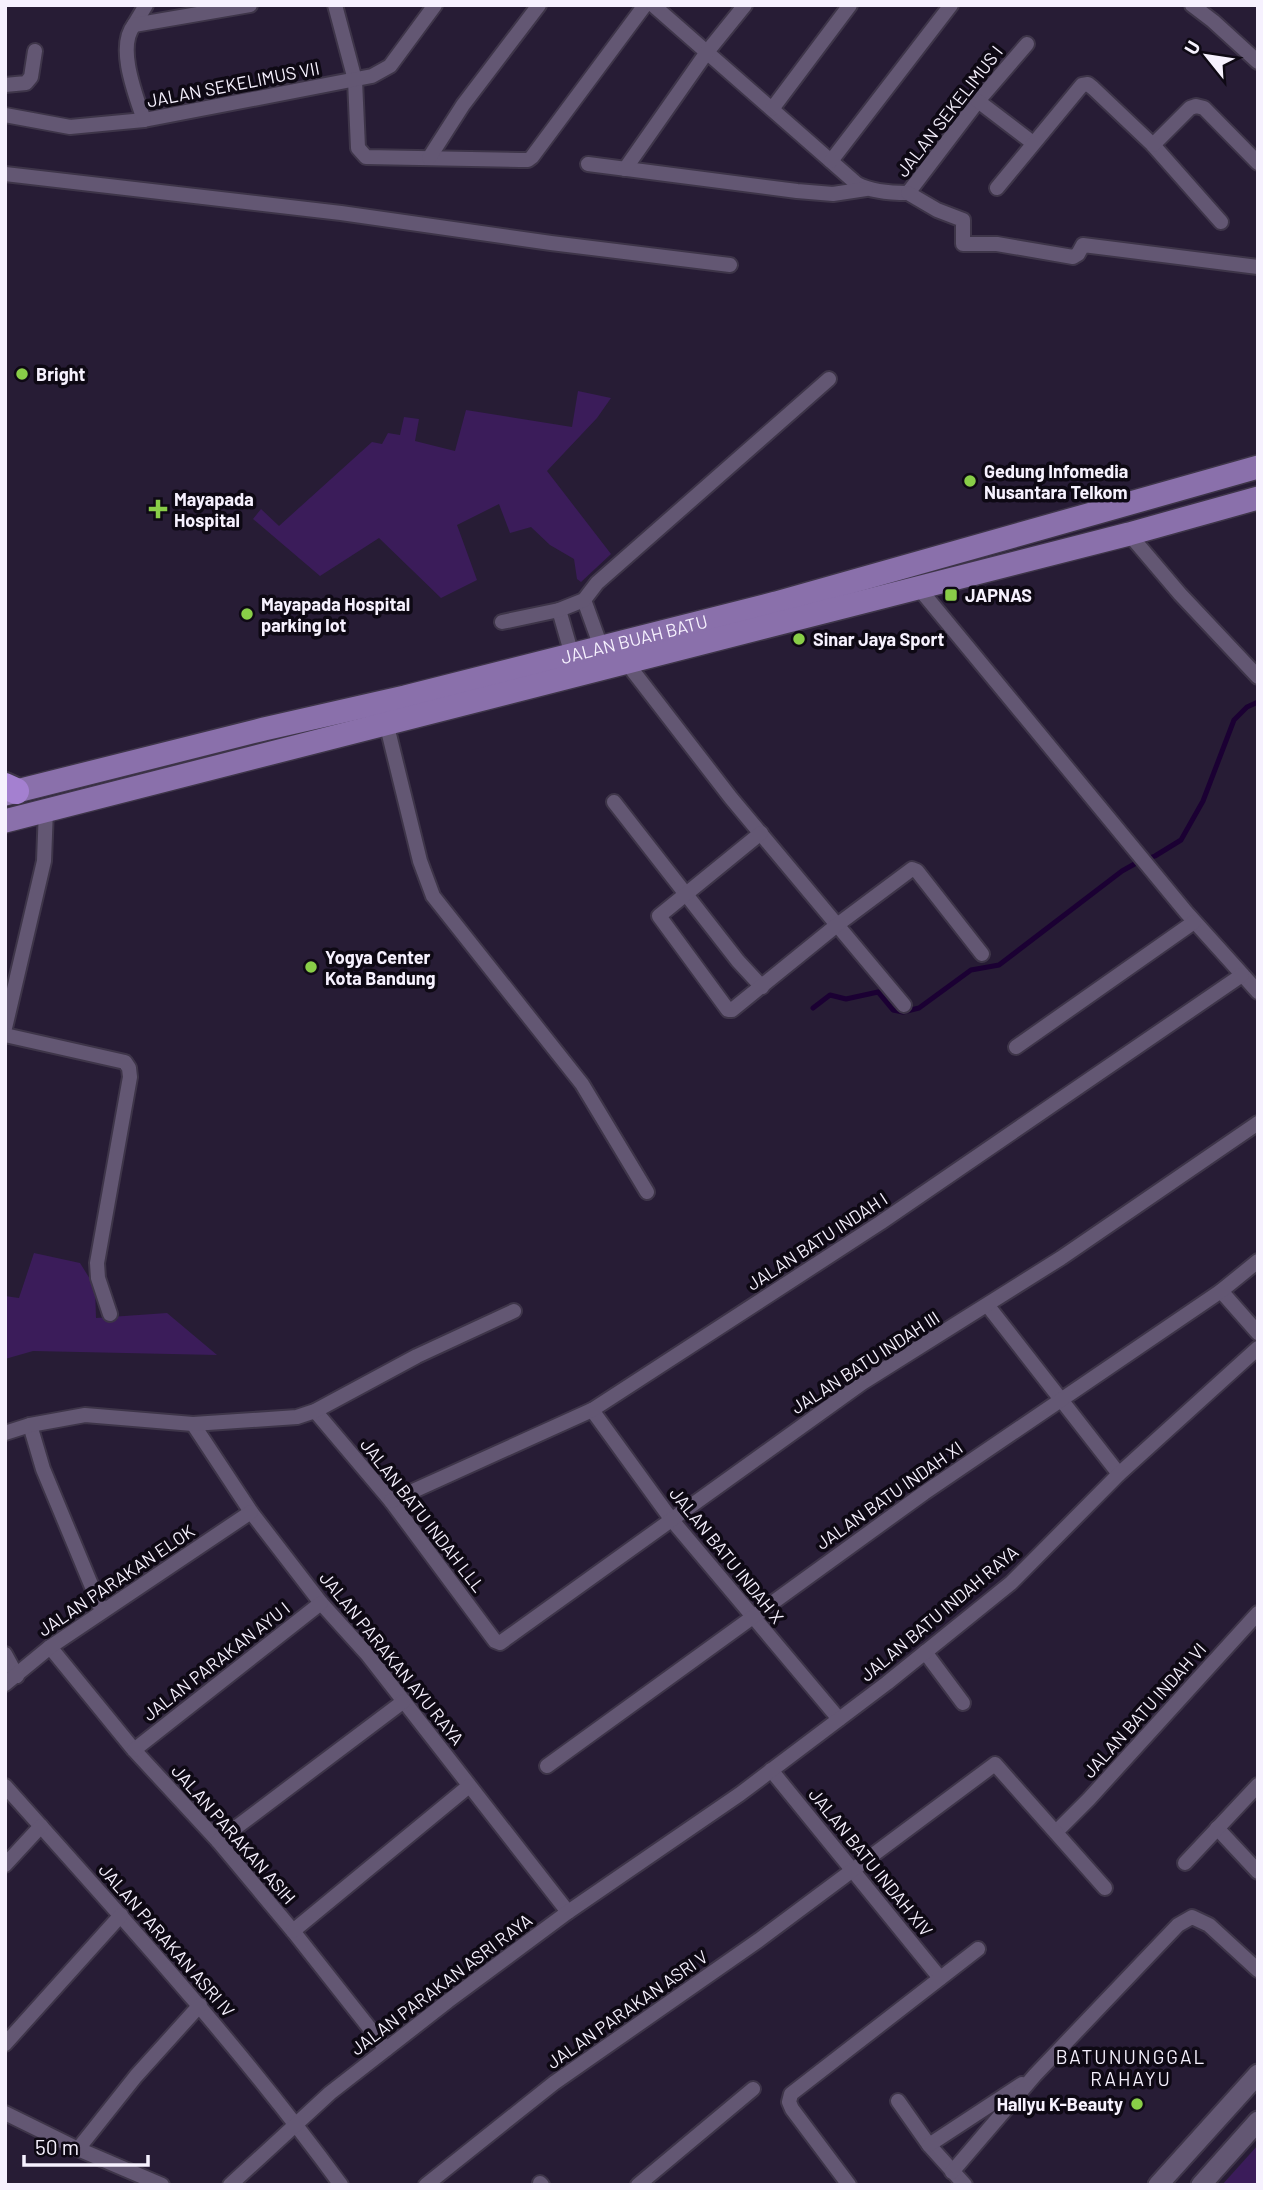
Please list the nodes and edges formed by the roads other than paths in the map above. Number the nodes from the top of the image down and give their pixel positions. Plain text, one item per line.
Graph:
1 (146, 5) edge
2 (250, 5) edge
3 (335, 5) edge
4 (435, 5) edge
5 (539, 5) edge
6 (645, 5) edge
7 (653, 5) edge
8 (745, 5) edge
9 (850, 5) edge
10 (951, 5) edge
11 (1192, 5) edge
12 (134, 25) junction
13 (1027, 44) dead end
14 (35, 51) dead end
15 (707, 52) junction
16 (1258, 62) edge
17 (355, 80) junction
18 (5, 85) edge
19 (978, 101) junction
20 (772, 109) junction
21 (5, 115) edge
22 (144, 120) junction
23 (1032, 144) junction
24 (1153, 145) junction
25 (429, 158) junction
26 (831, 161) junction
27 (1257, 162) edge
28 (588, 164) dead end
29 (625, 169) junction
30 (5, 174) edge
31 (998, 188) dead end
32 (866, 189) junction
33 (902, 193) junction
34 (1221, 222) dead end
35 (730, 265) dead end
36 (1258, 267) edge
37 (829, 379) dead end
38 (1258, 467) edge
39 (1258, 498) edge
40 (1129, 534) junction
41 (918, 587) junction
42 (584, 600) junction
43 (559, 610) junction
44 (502, 622) dead end
45 (601, 648) junction
46 (572, 655) junction
47 (626, 662) junction
48 (1258, 677) edge
49 (400, 712) junction
50 (9, 790) edge
51 (614, 802) dead end
52 (46, 808) junction
53 (5, 821) edge
54 (761, 833) junction
55 (686, 894) junction
56 (1194, 922) junction
57 (837, 925) junction
58 (982, 954) dead end
59 (1242, 975) junction
60 (762, 987) junction
61 (1258, 992) edge
62 (904, 1005) dead end
63 (5, 1028) edge
64 (5, 1035) edge
65 (1016, 1047) dead end
66 (1258, 1123) edge
67 (647, 1192) dead end
68 (1258, 1261) edge
69 (1221, 1291) junction
70 (988, 1306) junction
71 (514, 1311) dead end
72 (110, 1314) dead end
73 (1258, 1333) edge
74 (1258, 1348) edge
75 (1060, 1401) junction
76 (592, 1410) junction
77 (314, 1411) junction
78 (193, 1424) junction
79 (30, 1425) junction
80 (5, 1433) edge
81 (1119, 1474) junction
82 (391, 1501) junction
83 (251, 1511) junction
84 (671, 1519) junction
85 (321, 1603) junction
86 (102, 1611) junction
87 (1258, 1613) edge
88 (753, 1617) junction
89 (500, 1643) joint
90 (50, 1647) junction
91 (925, 1653) junction
92 (5, 1654) edge
93 (11, 1680) edge
94 (404, 1701) junction
95 (963, 1703) dead end
96 (839, 1719) junction
97 (134, 1750) junction
98 (547, 1766) dead end
99 (771, 1770) junction
100 (1258, 1785) edge
101 (5, 1786) edge
102 (469, 1786) junction
103 (41, 1826) junction
104 (1217, 1828) junction
105 (688, 1829) joint
106 (1057, 1831) junction
107 (218, 1841) junction
108 (1185, 1863) dead end
109 (5, 1865) edge
110 (854, 1871) junction
111 (1258, 1872) edge
112 (1105, 1888) dead end
113 (568, 1912) junction
114 (121, 1915) junction
115 (293, 1931) junction
116 (978, 1950) dead end
117 (1258, 1970) edge
118 (940, 1978) junction
119 (200, 2004) junction
120 (5, 2044) edge
121 (386, 2049) junction
122 (1258, 2074) edge
123 (1035, 2076) junction
124 (753, 2089) dead end
125 (898, 2101) dead end
126 (5, 2113) edge
127 (1258, 2121) edge
128 (296, 2124) junction
129 (929, 2145) junction
130 (78, 2149) junction
131 (952, 2172) junction
132 (162, 2185) edge
133 (230, 2185) edge
134 (341, 2185) edge
135 (426, 2185) edge
136 (638, 2185) edge
137 (849, 2185) edge
138 (965, 2185) edge
139 (1158, 2185) edge
140 (1201, 2185) edge

1 - 12 street
2 - 12 street
3 - 17 street
4 - 17 street, JALAN SEKELIMUS VII
5 - 25 street
6 - 25 street
7 - 15 street
8 - 15 street
9 - 20 street
10 - 26 street
11 - 16 street
12 - 22 street
13 - 19 street, JALAN SEKELIMUS I
14 - 18 street
15 - 20 street
15 - 29 street
17 - 22 street, JALAN SEKELIMUS VII
17 - 25 street
19 - 23 street
19 - 33 street, JALAN SEKELIMUS I
20 - 26 street
21 - 22 street, JALAN SEKELIMUS VII
23 - 24 street
23 - 31 street
24 - 27 street
24 - 34 street
26 - 32 street
28 - 29 street
29 - 32 street
30 - 35 street
32 - 33 street
33 - 36 street
37 - 42 street
38 - 45 main road, JALAN BUAH BATU
39 - 40 main road, JALAN BUAH BATU
40 - 41 main road, JALAN BUAH BATU
40 - 48 street
41 - 47 main road, JALAN BUAH BATU
41 - 56 street
42 - 43 street
42 - 45 street
43 - 44 street
43 - 46 street
45 - 46 main road, JALAN BUAH BATU
46 - 49 main road, JALAN BUAH BATU
47 - 49 main road, JALAN BUAH BATU
47 - 54 street
49 - 50 main road, JALAN BUAH BATU
49 - 52 main road, JALAN BUAH BATU
49 - 67 street
51 - 55 street
52 - 53 main road, JALAN BUAH BATU
52 - 63 street
54 - 55 street
54 - 57 street
55 - 60 street
55 - 60 street
56 - 59 street
56 - 65 street
57 - 58 street
57 - 60 street
57 - 62 street
59 - 61 street
59 - 76 street, JALAN BATU INDAH I
64 - 72 street
66 - 70 street, JALAN BATU INDAH III
68 - 69 street, JALAN BATU INDAH XI
69 - 73 street
69 - 75 street, JALAN BATU INDAH XI
70 - 75 street
70 - 84 street, JALAN BATU INDAH III
71 - 77 street
74 - 81 street, JALAN BATU INDAH RAYA
75 - 81 street
75 - 88 street, JALAN BATU INDAH XI
76 - 82 street, JALAN BATU INDAH I
76 - 84 street, JALAN BATU INDAH X
77 - 78 street
77 - 82 street, JALAN BATU INDAH LLL
78 - 79 street
78 - 83 street, JALAN PARAKAN AYU RAYA
79 - 80 street
79 - 86 street
81 - 91 street, JALAN BATU INDAH RAYA
82 - 89 street, JALAN BATU INDAH LLL
83 - 85 street, JALAN PARAKAN AYU RAYA
83 - 86 street, JALAN PARAKAN ELOK
84 - 88 street, JALAN BATU INDAH X
84 - 89 street, JALAN BATU INDAH III
85 - 94 street, JALAN PARAKAN AYU RAYA
85 - 97 street, JALAN PARAKAN AYU I
86 - 90 street, JALAN PARAKAN ELOK
87 - 106 street, JALAN BATU INDAH VI
88 - 96 street, JALAN BATU INDAH X
88 - 98 street, JALAN BATU INDAH XI
90 - 93 street, JALAN PARAKAN ELOK
90 - 97 street, JALAN PARAKAN ASIH
91 - 95 street
91 - 96 street, JALAN BATU INDAH RAYA
92 - 93 street
94 - 102 street, JALAN PARAKAN AYU RAYA
94 - 107 street
96 - 99 street, JALAN BATU INDAH RAYA
97 - 107 street, JALAN PARAKAN ASIH
99 - 105 street, JALAN BATU INDAH RAYA
99 - 110 street, JALAN BATU INDAH XIV
100 - 104 street
101 - 103 street, JALAN PARAKAN ASRI IV
102 - 113 street, JALAN PARAKAN AYU RAYA
102 - 115 street
103 - 109 street
103 - 114 street, JALAN PARAKAN ASRI IV
104 - 108 street
104 - 111 street
105 - 113 street, JALAN PARAKAN ASRI RAYA
106 - 110 street
106 - 112 street
107 - 115 street, JALAN PARAKAN ASIH
110 - 118 street, JALAN BATU INDAH XIV
110 - 135 street, JALAN PARAKAN ASRI V
113 - 121 street, JALAN PARAKAN ASRI RAYA
114 - 119 street, JALAN PARAKAN ASRI IV
114 - 120 street
115 - 121 street, JALAN PARAKAN ASIH
116 - 118 street
117 - 123 street
118 - 137 street
119 - 128 street, JALAN PARAKAN ASRI IV
119 - 130 street
121 - 128 street, JALAN PARAKAN ASRI RAYA
122 - 139 street
123 - 129 street
123 - 131 street
124 - 136 street
125 - 129 street
126 - 130 street
127 - 140 street
128 - 133 street, JALAN PARAKAN ASRI RAYA
128 - 134 street
129 - 131 street
130 - 132 street
131 - 138 street

